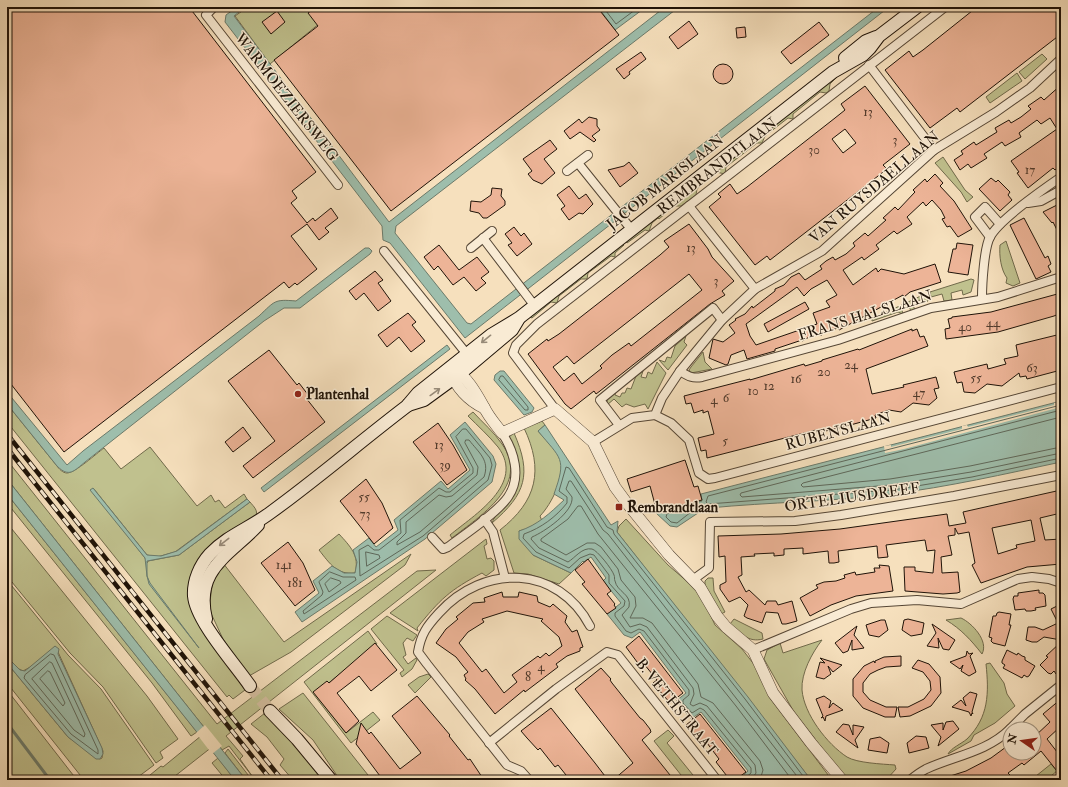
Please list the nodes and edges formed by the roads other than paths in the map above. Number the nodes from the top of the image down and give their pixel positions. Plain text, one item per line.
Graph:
1 (214, 7) edge
2 (945, 7) edge
3 (911, 9) edge
4 (1061, 59) edge
5 (869, 66) junction
6 (934, 150) junction
7 (588, 155) dead end
8 (578, 163) junction
9 (567, 171) dead end
10 (1061, 177) edge
11 (338, 185) dead end
12 (1061, 190) edge
13 (1028, 202) junction
14 (689, 206) junction
15 (1000, 224) junction
16 (631, 229) junction
17 (492, 231) dead end
18 (990, 237) junction
19 (483, 238) junction
20 (471, 248) dead end
21 (384, 251) dead end
22 (1061, 277) edge
23 (755, 289) junction
24 (982, 298) junction
25 (534, 305) junction
26 (722, 320) junction
27 (470, 358) junction
28 (450, 367) junction
29 (680, 371) junction
30 (457, 376) junction
31 (1061, 387) edge
32 (407, 406) junction
33 (555, 409) junction
34 (655, 415) junction
35 (619, 425) junction
36 (502, 433) junction
37 (593, 442) junction
38 (1061, 475) edge
39 (484, 519) junction
40 (432, 537) dead end
41 (504, 578) junction
42 (694, 579) junction
43 (1061, 583) edge
44 (590, 626) dead end
45 (753, 650) junction
46 (250, 686) tunnel mouth
47 (1061, 686) edge
48 (270, 711) tunnel mouth
49 (1018, 721) edge
50 (1002, 736) edge
51 (489, 743) junction
52 (331, 780) edge
53 (529, 780) edge
54 (717, 780) edge
55 (842, 780) edge
56 (910, 780) edge

1 - 11 street, WARMOEZIERSWEG
2 - 5 street, REMBRANDTLAAN
3 - 16 main road, JACOB MARISLAAN
4 - 6 street, VAN RUYSDAELLAAN
5 - 6 street
5 - 14 street, REMBRANDTLAAN
6 - 23 street, VAN RUYSDAELLAAN
7 - 8 street
8 - 9 street
8 - 16 street
10 - 13 street
12 - 13 street
13 - 15 street
14 - 23 street
14 - 33 street, REMBRANDTLAAN
15 - 18 street
15 - 18 street
16 - 25 main road, JACOB MARISLAAN
17 - 19 street
18 - 24 street
19 - 20 street
19 - 25 street
21 - 27 street
22 - 24 street, FRANS HALSLAAN
23 - 26 street, VAN RUYSDAELLAAN
24 - 29 street, FRANS HALSLAAN
25 - 27 main road, JACOB MARISLAAN
26 - 29 street, VAN RUYSDAELLAAN
26 - 35 street
27 - 28 main road, JACOB MARISLAAN
27 - 30 main road, JACOB MARISLAAN
28 - 30 street
28 - 32 main road, JACOB MARISLAAN
29 - 34 street, VAN RUYSDAELLAAN
32 -> 30 main road, JACOB MARISLAAN
30 - 36 street
31 - 34 street, RUBENSLAAN
32 - 46 main road, JACOB MARISLAAN
33 - 36 street
33 - 37 street
34 - 35 street
35 - 37 street
36 - 39 street
37 - 42 street
38 - 42 street, ORTELIUSDREEF
39 - 40 street
39 - 41 street
41 - 44 street
41 - 51 street
42 - 45 street
43 - 45 street
45 - 55 street
47 - 49 street
48 - 52 main road
50 - 56 street
51 - 53 street
51 - 54 street, B. VETHSTRAAT

